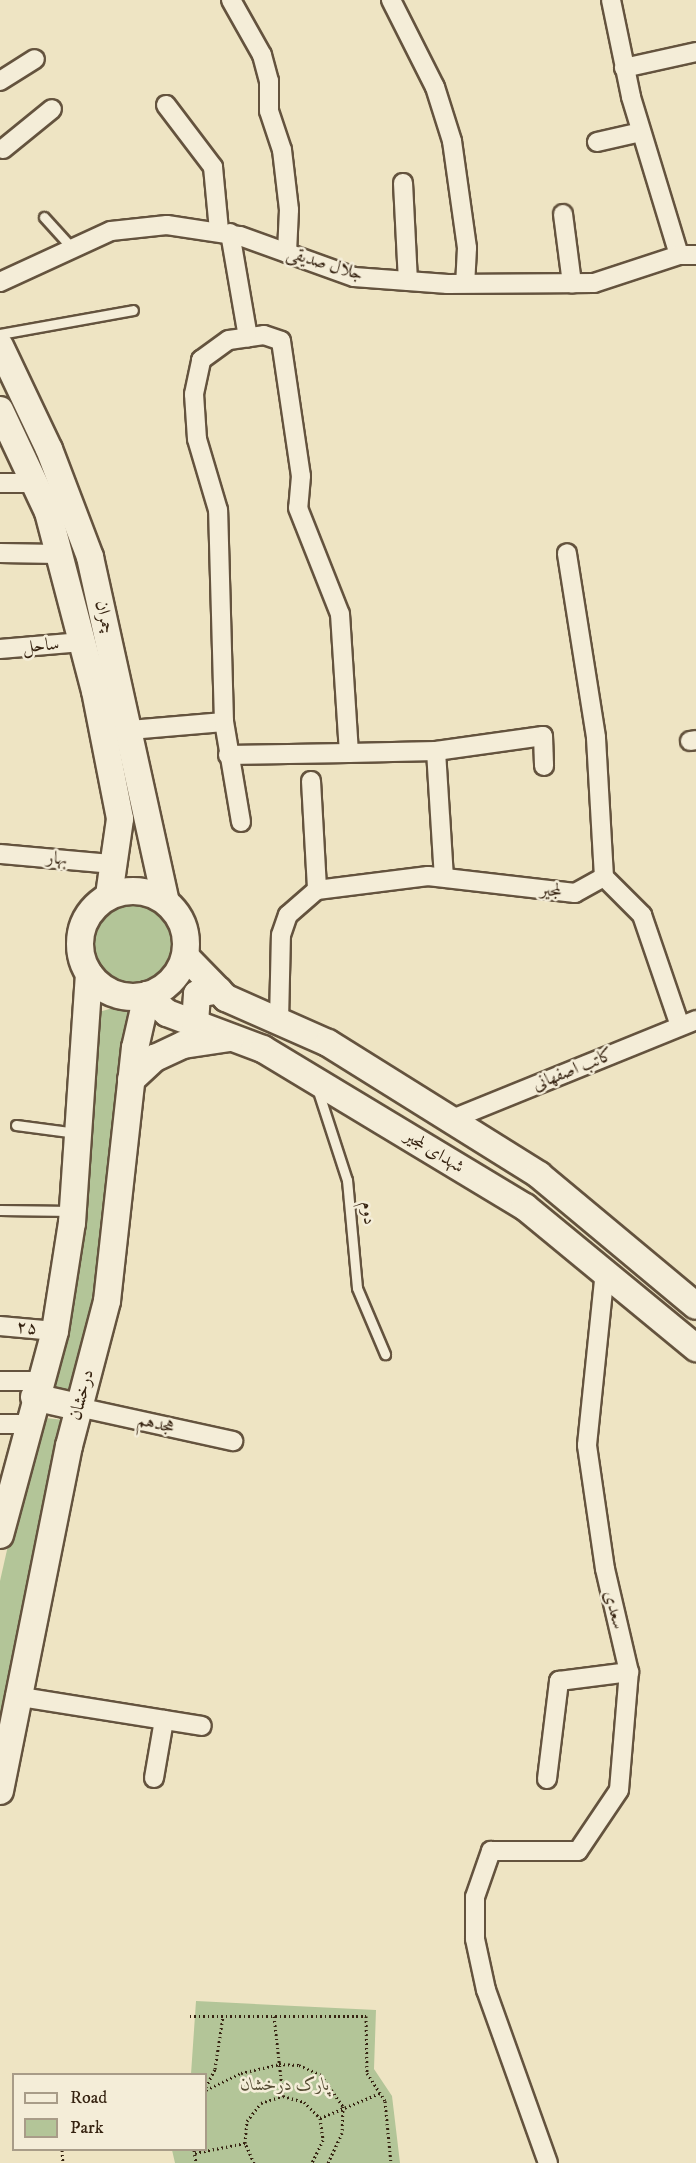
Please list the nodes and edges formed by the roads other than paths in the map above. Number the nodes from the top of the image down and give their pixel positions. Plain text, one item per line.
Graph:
1 (231, 0) edge
2 (391, 0) edge
3 (610, 0) edge
4 (696, 52) edge
5 (35, 59) dead end
6 (624, 68) junction
7 (0, 81) edge
8 (166, 105) dead end
9 (52, 109) dead end
10 (641, 132) junction
11 (597, 142) dead end
12 (1, 148) edge
13 (403, 183) dead end
14 (563, 214) dead end
15 (44, 216) dead end
16 (225, 232) junction
17 (75, 251) junction
18 (287, 253) junction
19 (687, 255) edge
20 (408, 281) junction
21 (0, 282) edge
22 (465, 283) junction
23 (572, 283) junction
24 (133, 310) dead end
25 (0, 334) edge
26 (248, 337) junction
27 (0, 346) edge
28 (1, 414) edge
29 (0, 483) edge
30 (34, 483) junction
31 (0, 553) edge
32 (567, 553) dead end
33 (58, 554) junction
34 (82, 642) junction
35 (0, 649) edge
36 (224, 722) junction
37 (130, 730) junction
38 (436, 751) junction
39 (349, 753) junction
40 (228, 755) junction
41 (544, 766) dead end
42 (311, 781) dead end
43 (241, 822) dead end
44 (0, 854) edge
45 (113, 864) junction
46 (444, 877) junction
47 (604, 877) junction
48 (317, 890) junction
49 (110, 895) junction
50 (166, 902) junction
51 (185, 956) junction
52 (88, 974) junction
53 (219, 990) junction
54 (147, 995) junction
55 (279, 1021) junction
56 (195, 1023) junction
57 (688, 1023) edge
58 (234, 1038) junction
59 (312, 1078) junction
60 (131, 1080) junction
61 (450, 1120) junction
62 (16, 1125) dead end
63 (76, 1134) junction
64 (0, 1210) edge
65 (72, 1211) junction
66 (605, 1271) junction
67 (696, 1306) edge
68 (0, 1326) edge
69 (55, 1331) junction
70 (696, 1348) edge
71 (385, 1354) dead end
72 (0, 1381) edge
73 (36, 1389) junction
74 (78, 1407) junction
75 (0, 1424) edge
76 (27, 1424) junction
77 (233, 1441) dead end
78 (0, 1535) edge
79 (629, 1672) junction
80 (15, 1696) junction
81 (164, 1720) junction
82 (202, 1726) dead end
83 (154, 1778) dead end
84 (547, 1779) dead end
85 (0, 1791) edge
86 (548, 2163) edge

1 - 18 street
2 - 22 street
3 - 6 street
4 - 6 street
5 - 7 street
6 - 10 street
8 - 16 street
9 - 12 street
10 - 11 street
10 - 19 street
13 - 20 street
14 - 23 street
15 - 17 lane
16 - 17 street, جلال صدیقی
16 - 18 street, جلال صدیقی
16 - 26 street
17 - 21 street, جلال صدیقی
18 - 20 street, جلال صدیقی
19 - 23 street, جلال صدیقی
20 - 22 street, جلال صدیقی
22 - 23 street, جلال صدیقی
24 - 25 lane
26 - 36 street
26 - 39 street
27 - 37 main road, چمران
28 - 30 main road, چمران
29 - 30 street
30 - 33 main road, چمران
31 - 33 street
32 - 47 street
33 - 34 main road, چمران
34 - 35 street, ساحل
34 - 45 main road, چمران
36 - 37 street
36 - 40 street
37 - 50 main road, چمران
38 - 39 street
38 - 41 street
38 - 46 street
39 - 40 street
40 - 43 street
42 - 48 street
44 - 45 street, بهار
45 - 49 main road, چمران
46 - 47 street, لمجیر
46 - 48 street, لمجیر
47 - 57 street
48 - 55 street
49 - 50 main road
49 - 52 main road
50 - 51 main road
51 - 53 main road, شهدای لمجیر
51 - 54 main road
52 - 54 main road
52 - 63 main road
53 - 55 main road, شهدای لمجیر
53 - 56 main road
54 - 56 main road, شهدای لمجیر
54 - 60 main road, درخشان
55 - 61 main road, شهدای لمجیر
56 - 58 main road, شهدای لمجیر
57 - 61 street, کاتب اصفهانی
58 - 59 main road, شهدای لمجیر
58 - 60 main road
59 - 66 main road, شهدای لمجیر
59 - 71 lane, دوم
60 - 74 main road, درخشان
61 - 67 main road, شهدای لمجیر
62 - 63 lane
63 - 65 main road
64 - 65 lane
65 - 69 main road
66 - 70 main road, شهدای لمجیر
66 - 79 street, سعدی
68 - 69 street, ۲۵
69 - 73 main road
72 - 73 street
73 - 74 main road
73 - 76 main road
74 - 77 street, هجدهم
74 - 80 main road, درخشان
75 - 76 street
76 - 78 main road
79 - 84 street
79 - 86 street, سعدی
80 - 81 street
80 - 85 main road, درخشان
81 - 82 street
81 - 83 street

